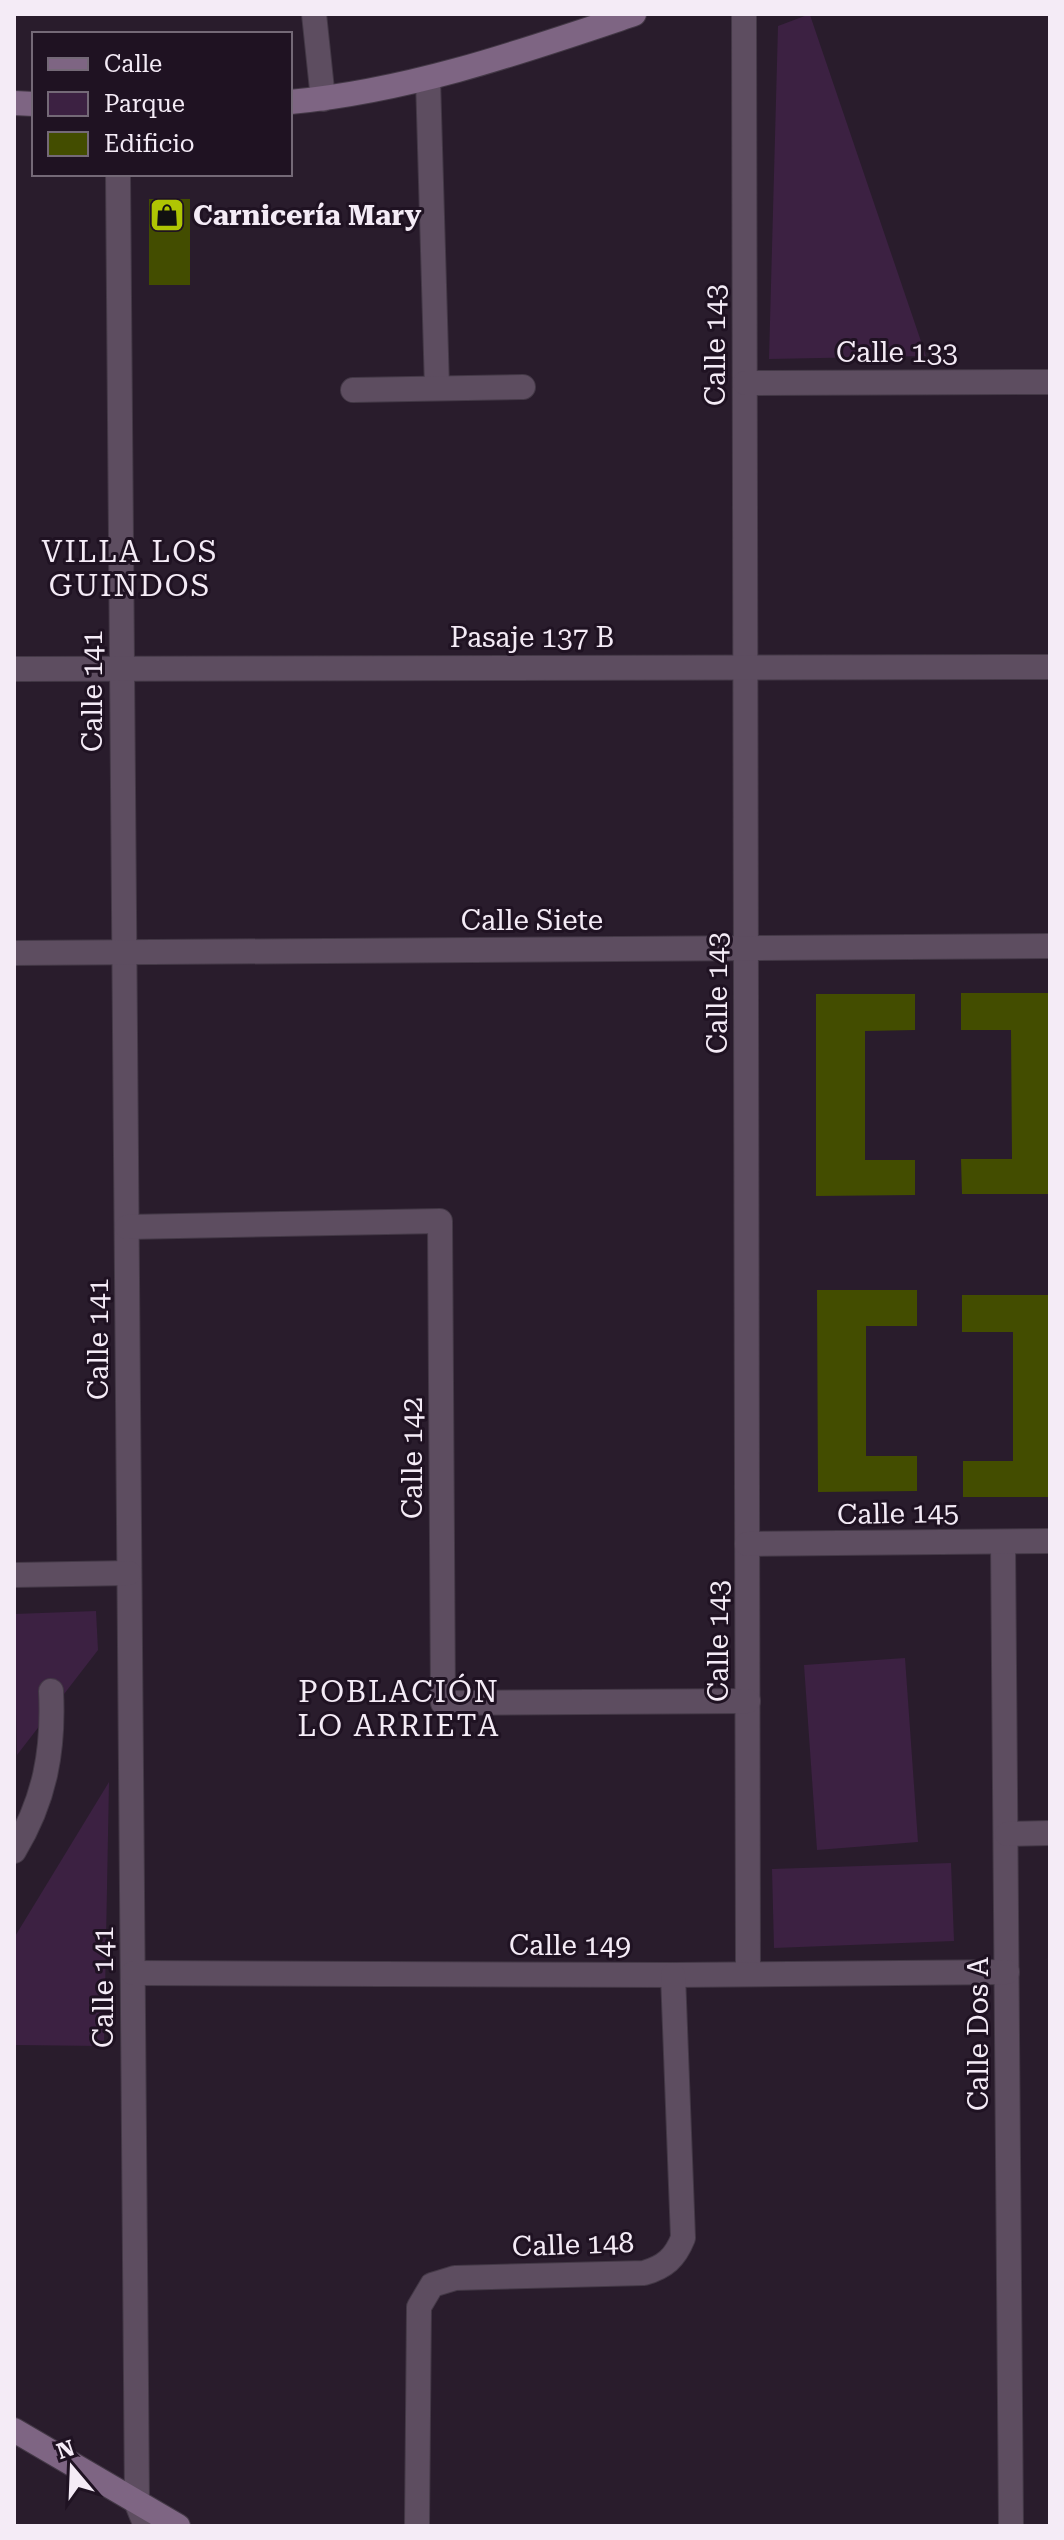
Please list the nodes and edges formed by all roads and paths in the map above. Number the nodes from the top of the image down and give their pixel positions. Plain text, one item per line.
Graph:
1 (314, 14) edge
2 (634, 14) edge
3 (744, 14) edge
4 (428, 79) junction
5 (323, 99) junction
6 (292, 102) edge
7 (118, 176) edge
8 (1050, 382) edge
9 (745, 383) junction
10 (523, 387) dead end
11 (437, 388) junction
12 (353, 390) dead end
13 (746, 666) junction
14 (1050, 667) edge
15 (14, 669) edge
16 (122, 669) junction
17 (1050, 946) edge
18 (746, 948) junction
19 (14, 953) edge
20 (124, 953) junction
21 (127, 1227) junction
22 (1050, 1541) edge
23 (1003, 1542) junction
24 (747, 1544) junction
25 (129, 1573) junction
26 (14, 1575) edge
27 (51, 1691) dead end
28 (748, 1701) junction
29 (1050, 1833) edge
30 (1007, 1834) junction
31 (14, 1851) edge
32 (748, 1972) junction
33 (1007, 1972) junction
34 (133, 1973) junction
35 (673, 1975) junction
36 (14, 2430) edge
37 (142, 2515) edge
38 (178, 2526) edge
39 (417, 2526) edge
40 (1011, 2526) edge

1 - 5 street
2 - 4 main road
3 - 9 street, Calle 143
4 - 5 main road
4 - 11 street
5 - 6 main road
7 - 16 street, Calle 141
8 - 9 street, Calle 133
9 - 13 street, Calle 143
10 - 11 street
11 - 12 street
13 - 14 street, Pasaje 137 B
13 - 16 street, Pasaje 137 B
13 - 18 street, Calle 143
15 - 16 street, Pasaje 137 B
16 - 20 street, Calle 141
17 - 18 street, Calle Siete
18 - 20 street, Calle Siete
18 - 24 street, Calle 143
19 - 20 street, Calle Siete
20 - 21 street, Calle 141
21 - 25 street, Calle 141
21 - 28 street, Calle 142
22 - 23 street, Calle 145
23 - 24 street, Calle 145
23 - 30 street, Calle Dos A
24 - 28 street, Calle 143
25 - 26 street
25 - 34 street, Calle 141
27 - 31 street
28 - 32 street, Calle 143
29 - 30 street
30 - 33 street, Calle Dos A
32 - 33 street, Calle 149
32 - 35 street, Calle 149
33 - 40 street, Calle Dos A
34 - 35 street, Calle 149
34 - 37 street, Calle 141
35 - 39 street, Calle 148
36 - 37 main road
37 - 38 main road

